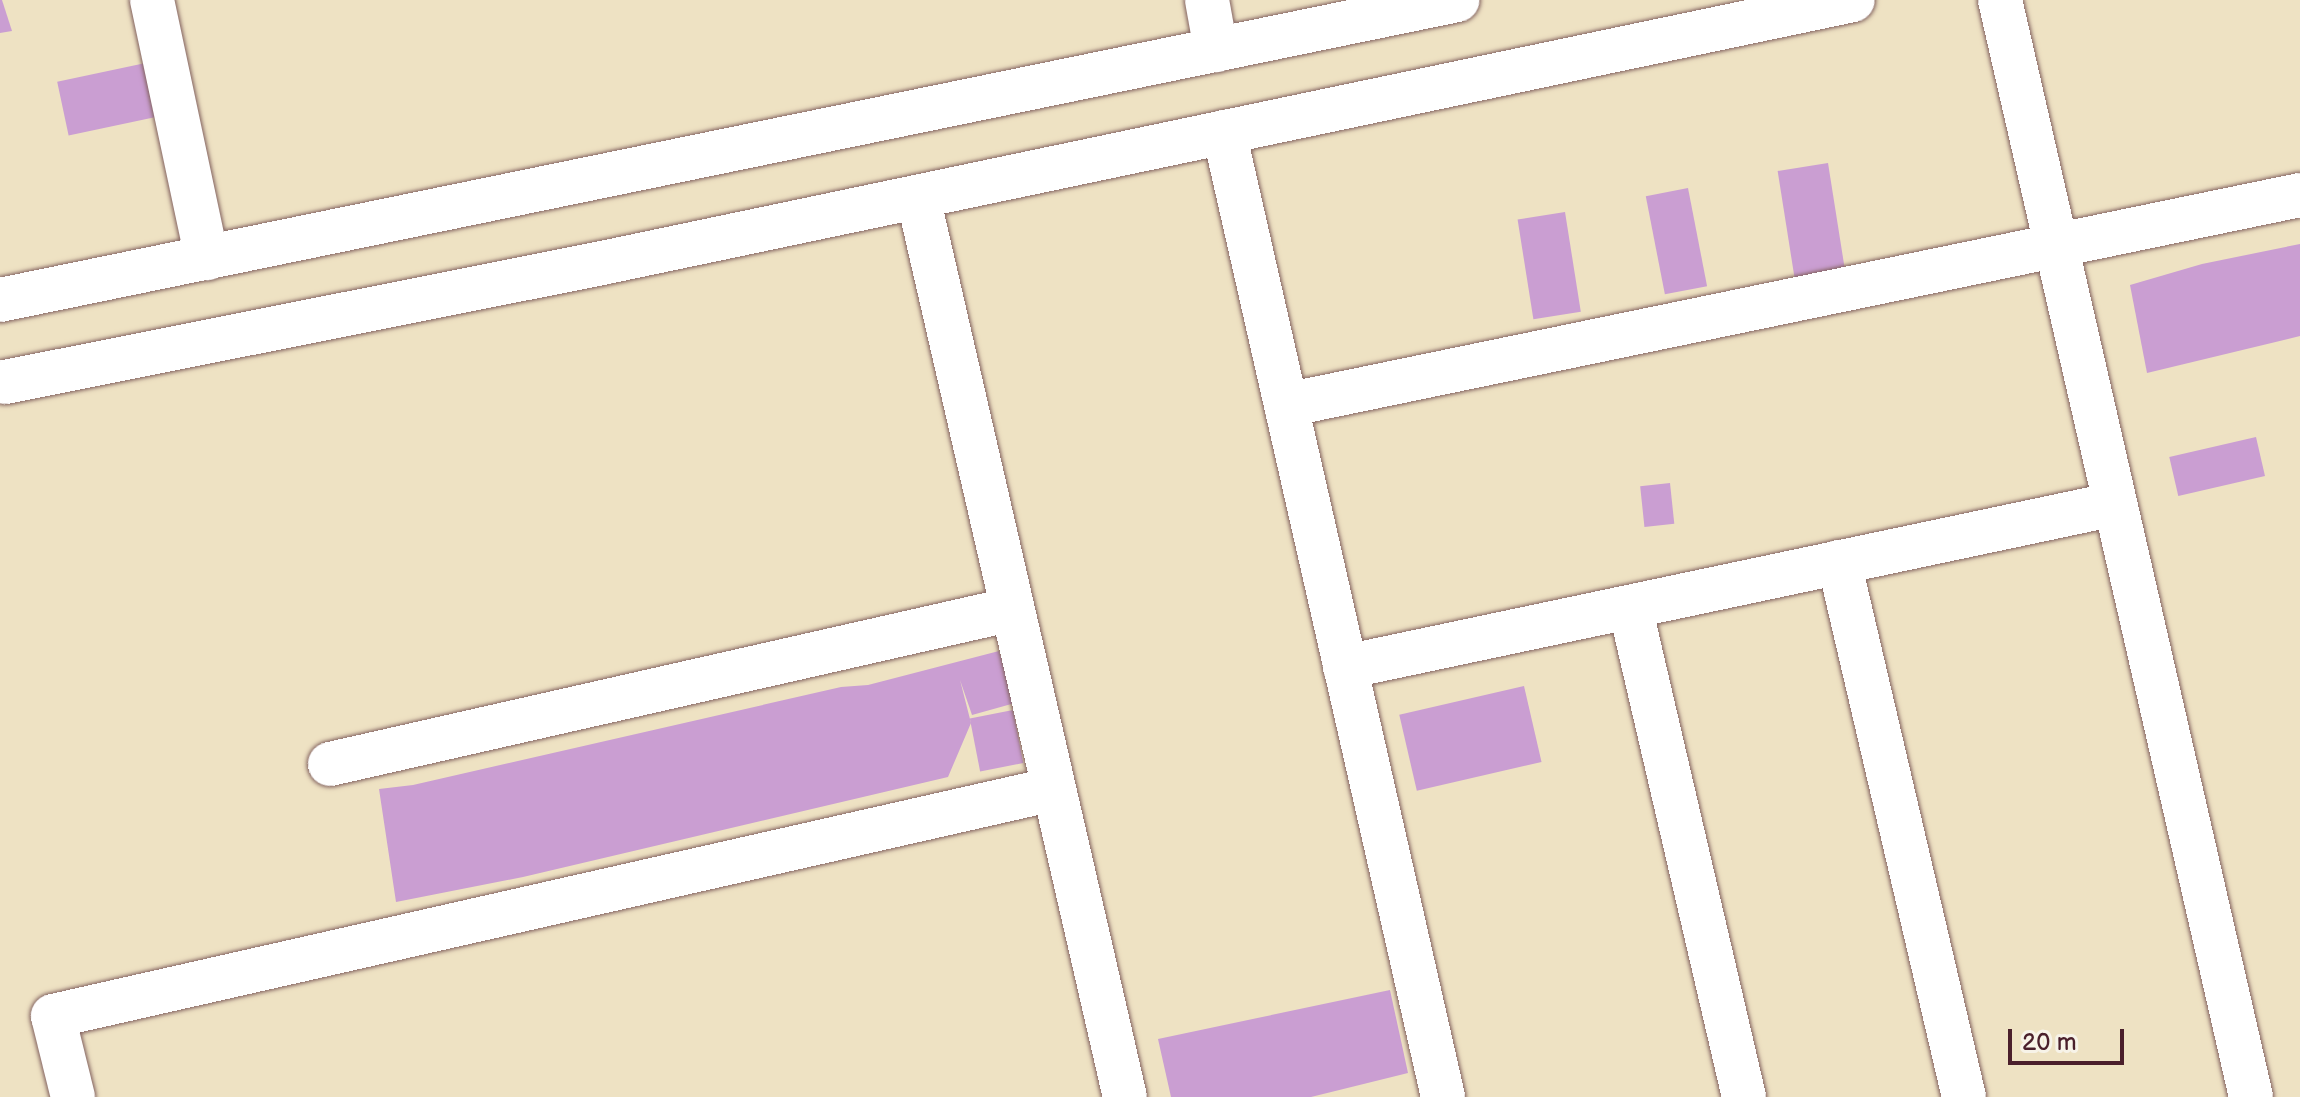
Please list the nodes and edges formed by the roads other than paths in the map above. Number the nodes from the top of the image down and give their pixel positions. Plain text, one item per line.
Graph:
1 (152, 0) edge
2 (1207, 0) edge
3 (1457, 0) edge
4 (1853, 0) edge
5 (2000, 0) edge
6 (1216, 50) junction
7 (1224, 132) junction
8 (2300, 195) edge
9 (918, 197) junction
10 (2056, 247) junction
11 (207, 258) junction
12 (0, 300) edge
13 (5, 382) dead end
14 (1286, 405) junction
15 (2115, 504) junction
16 (1839, 562) junction
17 (1630, 607) junction
18 (1013, 609) junction
19 (1345, 667) junction
20 (330, 764) dead end
21 (1054, 789) junction
22 (73, 1097) edge
23 (1125, 1097) edge
24 (1443, 1097) edge
25 (1744, 1097) edge
26 (1964, 1097) edge
27 (2251, 1097) edge

1 - 11 street
2 - 6 street
3 - 6 street
4 - 7 street
5 - 10 street
6 - 11 street
7 - 9 street
7 - 14 street
8 - 10 street
9 - 13 street
9 - 18 street
10 - 14 street
10 - 15 street
11 - 12 street
14 - 19 street
15 - 16 street
15 - 27 street
16 - 17 street
16 - 26 street
17 - 19 street
17 - 25 street
18 - 20 street
18 - 21 street
19 - 24 street
21 - 22 street
21 - 23 street

